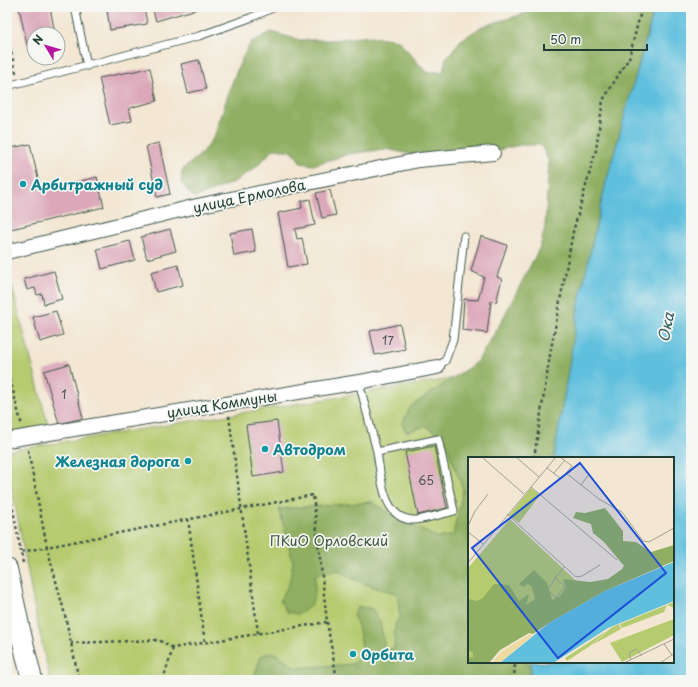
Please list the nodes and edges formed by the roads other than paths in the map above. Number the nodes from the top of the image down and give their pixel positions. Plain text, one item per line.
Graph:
1 (74, 7) edge
2 (275, 7) edge
3 (87, 66) junction
4 (7, 86) edge
5 (493, 153) dead end
6 (464, 236) dead end
7 (7, 252) edge
8 (437, 367) joint
9 (359, 382) junction
10 (7, 440) edge
11 (376, 452) junction
12 (16, 569) edge
13 (13, 632) edge
14 (32, 680) edge

1 - 3 lane
2 - 3 lane
3 - 4 lane
5 - 7 street, улица Ермолова
6 - 8 lane
8 - 9 street, улица Коммуны
9 - 10 street, улица Коммуны
9 - 11 lane
11 - 11 lane
12 - 13 main road
13 - 14 main road

